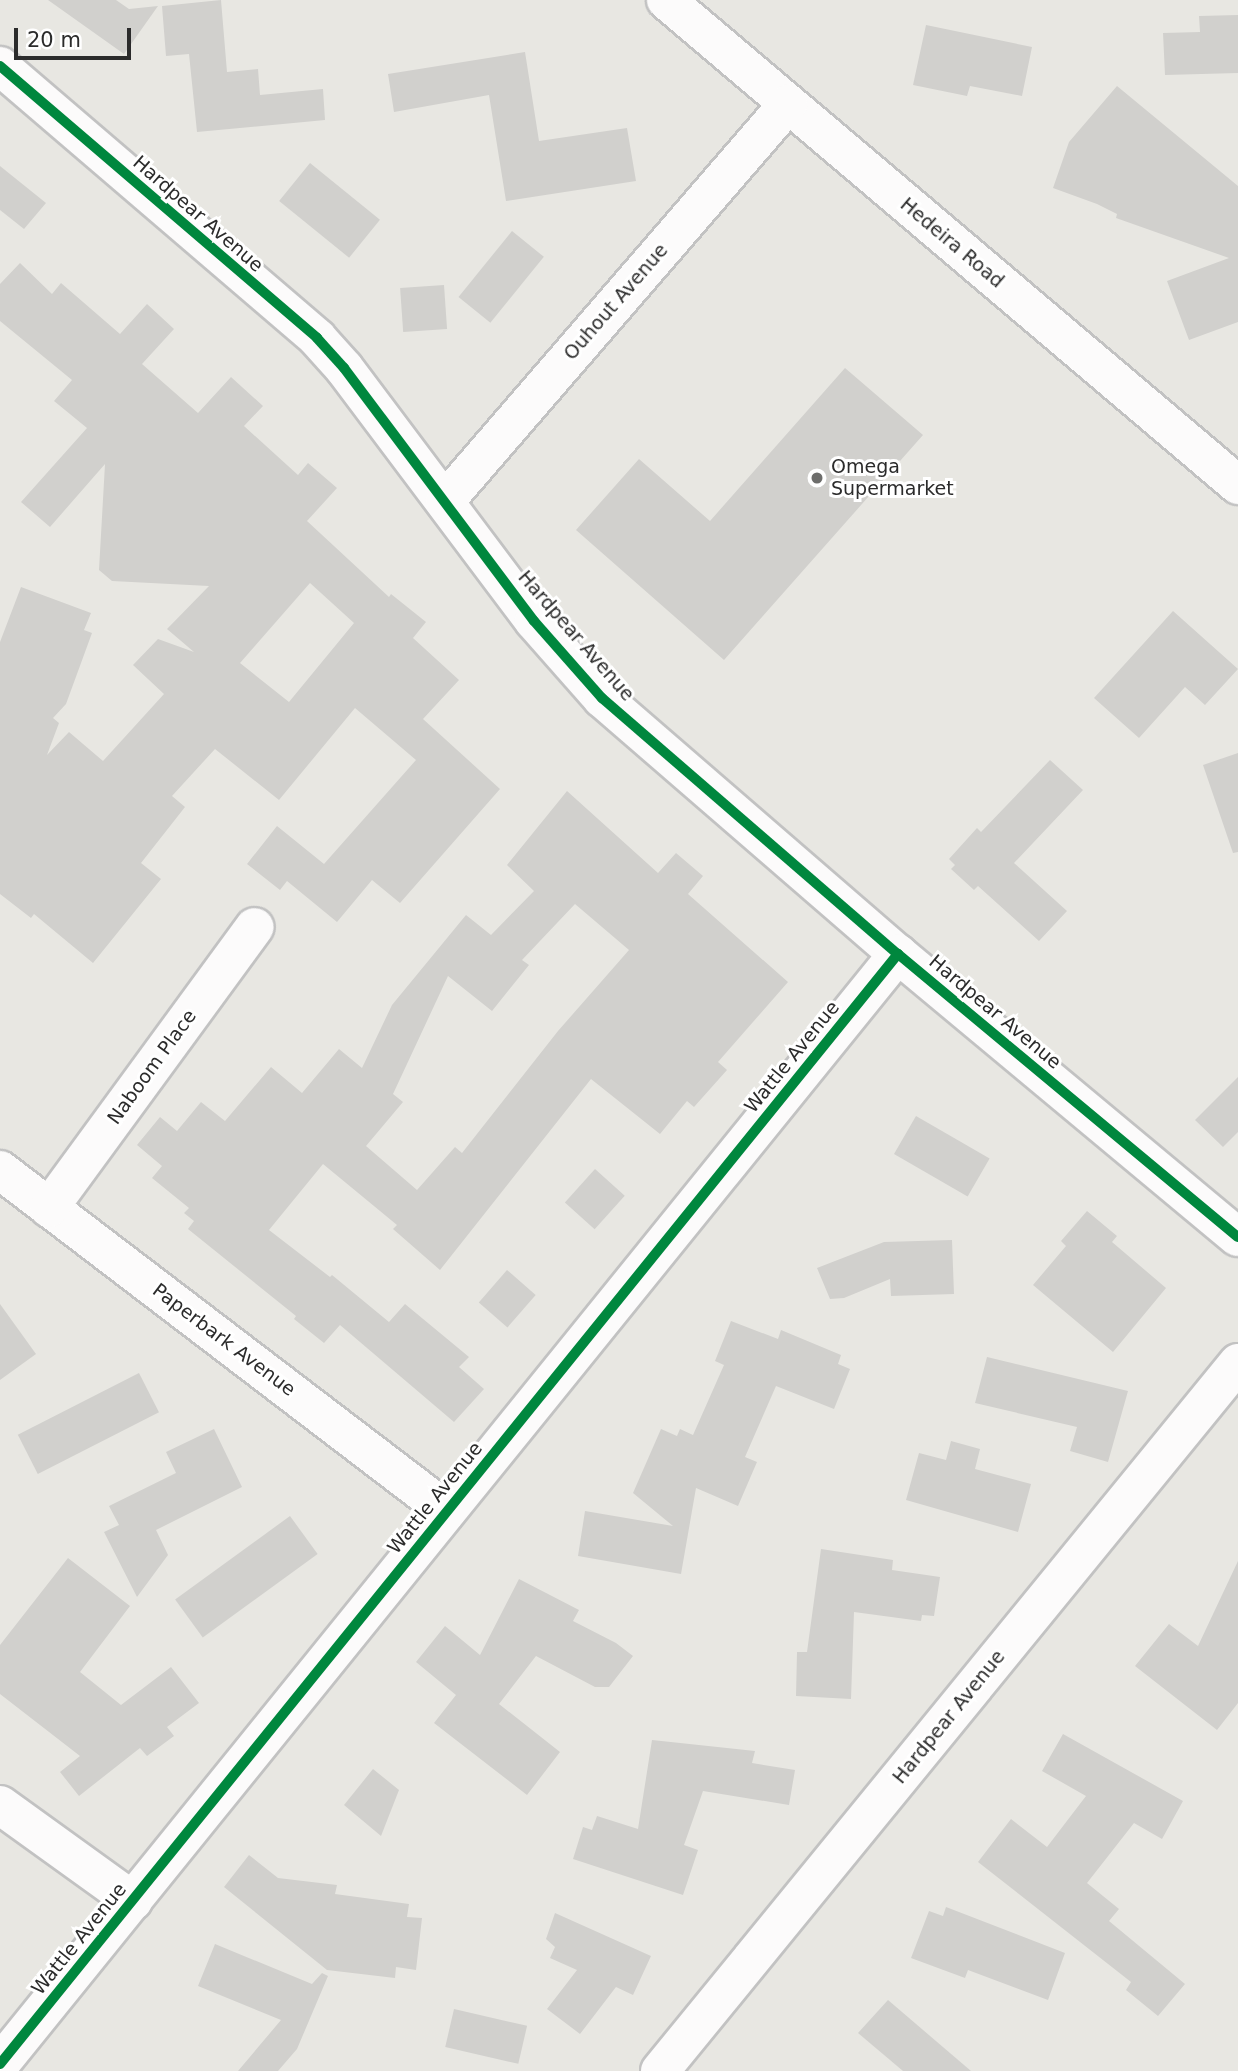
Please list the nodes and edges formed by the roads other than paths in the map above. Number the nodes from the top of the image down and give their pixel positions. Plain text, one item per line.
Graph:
1 (666, 0) edge
2 (0, 66) edge
3 (788, 104) junction
4 (1238, 485) edge
5 (445, 501) junction
6 (255, 926) dead end
7 (898, 954) junction
8 (0, 1170) edge
9 (49, 1208) junction
10 (1238, 1237) edge
11 (1238, 1363) edge
12 (447, 1511) junction
13 (0, 1805) edge
14 (133, 1901) junction
15 (0, 2064) edge
16 (660, 2071) edge

1 - 3 street, Hedeira Road
2 - 5 street, Hardpear Avenue
3 - 4 street, Hedeira Road
3 - 5 street, Ouhout Avenue
5 - 7 street, Hardpear Avenue
6 - 9 street, Naboom Place
7 - 10 street, Hardpear Avenue
7 - 12 street, Wattle Avenue
8 - 9 street, Paperbark Avenue
9 - 12 street, Paperbark Avenue
11 - 16 street, Hardpear Avenue
12 - 14 street, Wattle Avenue
13 - 14 street
14 - 15 street, Wattle Avenue

